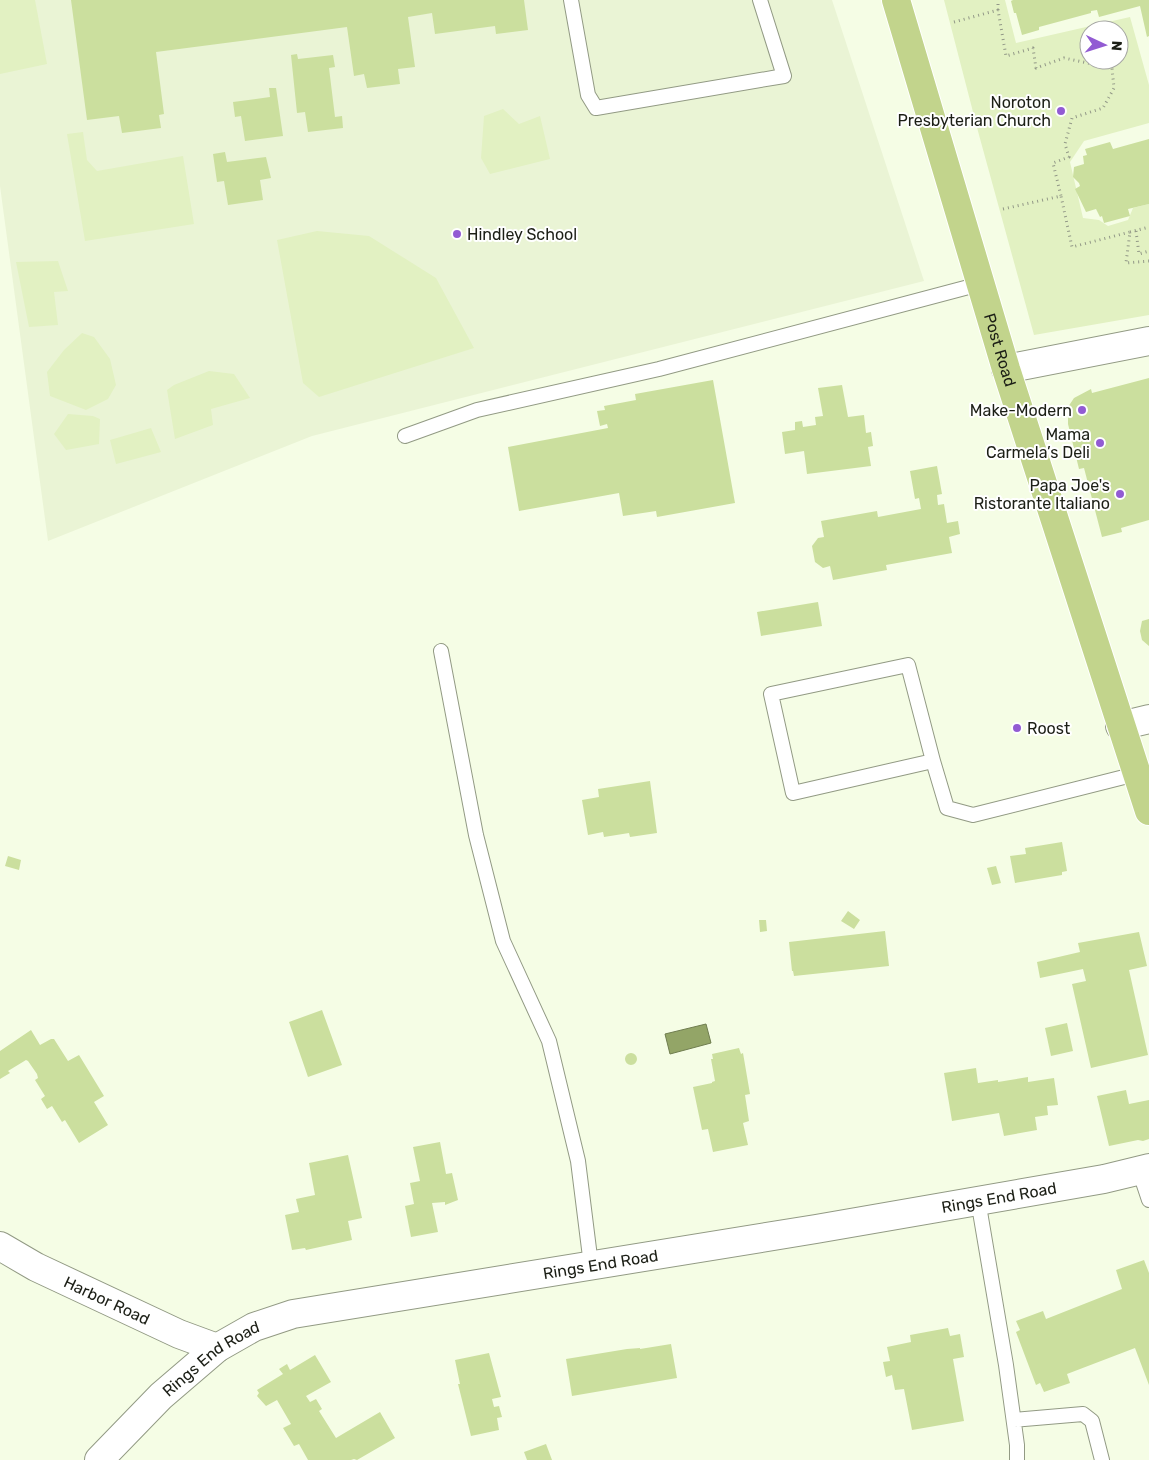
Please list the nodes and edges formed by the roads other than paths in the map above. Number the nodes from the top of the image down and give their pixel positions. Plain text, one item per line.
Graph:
1 (571, 0) edge
2 (760, 0) edge
3 (896, 0) edge
4 (980, 284) junction
5 (1149, 341) edge
6 (1006, 369) junction
7 (405, 436) dead end
8 (441, 652) dead end
9 (1149, 718) edge
10 (1120, 726) junction
11 (933, 762) junction
12 (1136, 774) junction
13 (1149, 811) edge
14 (1144, 1169) edge
15 (978, 1200) junction
16 (1149, 1200) edge
17 (0, 1246) edge
18 (591, 1264) junction
19 (218, 1348) junction
20 (1014, 1420) junction
21 (99, 1460) edge
22 (1017, 1460) edge
23 (1102, 1460) edge

1 - 2 lane
3 - 4 main road, Post Road
4 - 6 main road, Post Road
4 - 7 lane
5 - 6 street
6 - 10 main road, Post Road
8 - 18 lane
9 - 10 street
10 - 12 main road, Post Road
11 - 11 lane
11 - 12 lane
12 - 13 main road, Post Road
14 - 15 street, Rings End Road
14 - 16 lane
15 - 18 street, Rings End Road
15 - 20 lane
17 - 19 street, Harbor Road
18 - 19 street, Rings End Road
19 - 21 street, Rings End Road
20 - 22 lane
20 - 23 lane

